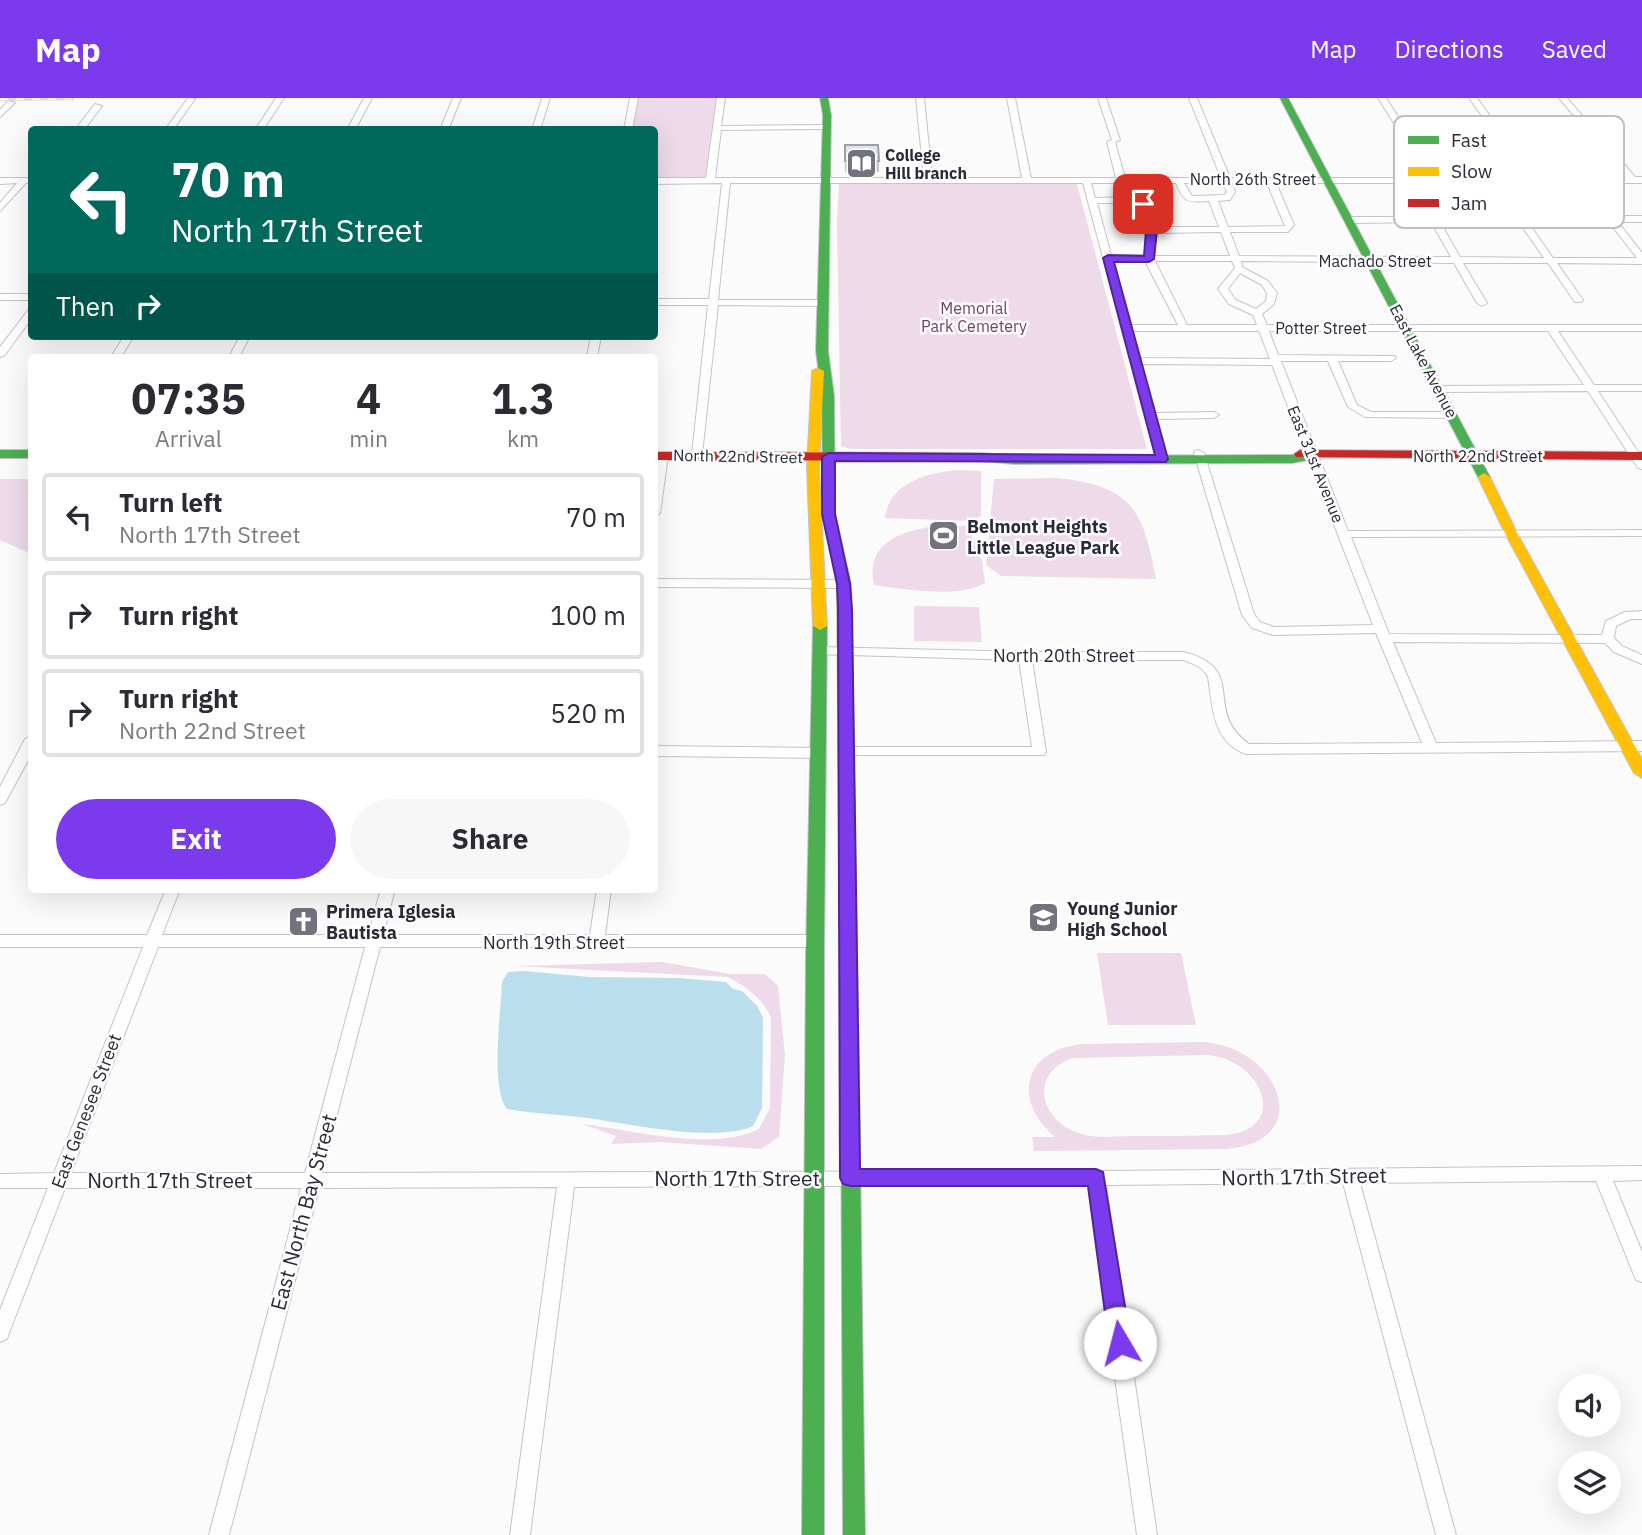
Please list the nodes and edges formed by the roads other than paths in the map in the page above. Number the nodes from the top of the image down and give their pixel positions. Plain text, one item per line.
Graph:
1 (280, 98) edge
2 (368, 98) edge
3 (457, 98) edge
4 (546, 98) edge
5 (634, 98) edge
6 (721, 98) edge
7 (824, 98) edge
8 (834, 98) edge
9 (920, 98) edge
10 (1011, 98) edge
11 (1102, 98) edge
12 (1193, 98) edge
13 (1284, 98) edge
14 (1382, 98) edge
15 (1473, 98) edge
16 (1563, 98) edge
17 (191, 99) edge
18 (11, 103) dead end
19 (98, 106) dead end
20 (0, 115) edge
21 (1486, 116) edge
22 (1579, 116) edge
23 (1394, 117) edge
24 (826, 121) junction
25 (82, 126) edge
26 (172, 126) edge
27 (262, 126) edge
28 (353, 126) edge
29 (446, 126) edge
30 (537, 126) edge
31 (629, 126) edge
32 (717, 128) junction
33 (1624, 165) edge
34 (1326, 179) junction
35 (28, 180) edge
36 (826, 180) junction
37 (928, 180) junction
38 (1027, 180) junction
39 (1086, 180) junction
40 (1121, 180) junction
41 (1179, 180) junction
42 (1227, 180) junction
43 (1270, 180) junction
44 (1394, 180) edge
45 (1638, 180) edge
46 (0, 181) edge
47 (658, 181) edge
48 (710, 181) junction
49 (726, 181) junction
50 (1213, 199) junction
51 (1092, 201) junction
52 (0, 208) edge
53 (1394, 219) edge
54 (1642, 219) edge
55 (1348, 220) junction
56 (1624, 220) edge
57 (1440, 228) edge
58 (1525, 228) edge
59 (1618, 228) edge
60 (1152, 230) junction
61 (1223, 230) junction
62 (1108, 258) junction
63 (1149, 259) junction
64 (1642, 260) edge
65 (1371, 261) junction
66 (1457, 261) junction
67 (1549, 261) junction
68 (1237, 264) junction
69 (0, 297) edge
70 (28, 297) edge
71 (1578, 300) dead end
72 (658, 302) edge
73 (713, 303) junction
74 (822, 303) junction
75 (1482, 303) dead end
76 (1257, 313) junction
77 (28, 316) edge
78 (1127, 328) junction
79 (1184, 328) junction
80 (1263, 328) junction
81 (1642, 328) edge
82 (1406, 329) junction
83 (1552, 329) junction
84 (822, 351) junction
85 (0, 354) edge
86 (1332, 358) junction
87 (1391, 358) dead end
88 (1275, 360) junction
89 (1135, 361) junction
90 (1590, 388) junction
91 (1642, 388) edge
92 (1438, 389) junction
93 (1214, 415) dead end
94 (1452, 415) junction
95 (1150, 416) junction
96 (0, 454) edge
97 (28, 454) edge
98 (696, 455) junction
99 (1314, 455) junction
100 (659, 456) edge
101 (1161, 456) junction
102 (1200, 456) junction
103 (1474, 456) junction
104 (810, 457) junction
105 (829, 457) junction
106 (1640, 459) edge
107 (1642, 533) edge
108 (1344, 534) junction
109 (1512, 534) junction
110 (658, 583) edge
111 (819, 584) junction
112 (844, 584) junction
113 (1642, 615) edge
114 (1383, 633) junction
115 (1570, 639) junction
116 (1608, 639) junction
117 (820, 651) junction
118 (845, 651) junction
119 (1025, 656) junction
120 (1642, 660) edge
121 (819, 697) junction
122 (1635, 746) edge
123 (1431, 748) junction
124 (28, 750) edge
125 (658, 751) edge
126 (846, 752) junction
127 (817, 753) junction
128 (1642, 773) edge
129 (0, 800) edge
130 (171, 893) edge
131 (387, 893) edge
132 (603, 893) edge
133 (0, 941) edge
134 (152, 941) junction
135 (815, 941) junction
136 (374, 942) junction
137 (597, 942) junction
138 (1601, 1173) junction
139 (1642, 1173) edge
140 (1349, 1175) junction
141 (567, 1178) junction
142 (850, 1178) junction
143 (1096, 1178) junction
144 (813, 1179) junction
145 (60, 1180) junction
146 (312, 1180) junction
147 (0, 1181) edge
148 (1642, 1274) edge
149 (0, 1333) edge
150 (219, 1535) edge
151 (520, 1535) edge
152 (813, 1535) edge
153 (854, 1535) edge
154 (1147, 1535) edge
155 (1446, 1535) edge

1 - 27 street
2 - 28 street
3 - 29 street
4 - 30 street
5 - 31 street
6 - 32 street
7 - 24 main road
8 - 24 main road
9 - 37 street
10 - 38 street
11 - 40 street
12 - 42 street
13 - 34 main road, East Lake Avenue
14 - 23 street
15 - 21 street
16 - 22 street
17 - 26 street
18 - 20 street
19 - 25 street
24 - 32 street
24 - 36 main road
32 - 48 street
33 - 45 street
34 - 43 street, North 26th Street
34 - 44 street, North 26th Street
34 - 55 main road, East Lake Avenue
35 - 46 street
35 - 52 street
36 - 37 street, North 26th Street
36 - 49 street, North 26th Street
36 - 74 main road
37 - 38 street, North 26th Street
38 - 39 street, North 26th Street
39 - 40 street, North 26th Street
39 - 51 street
40 - 41 street, North 26th Street
41 - 42 street, North 26th Street
41 - 50 street
42 - 43 street, North 26th Street
42 - 50 street
43 - 61 street
47 - 48 street, North 26th Street
48 - 49 street, North 26th Street
49 - 73 street
50 - 61 street
51 - 60 street
51 - 62 street
53 - 55 street
54 - 56 street
55 - 65 main road, East Lake Avenue
57 - 66 street
58 - 67 street
59 - 64 street
60 - 61 street
60 - 63 street
61 - 68 street
62 - 63 street, Machado Street
62 - 78 street
63 - 68 street, Machado Street
63 - 79 street
64 - 67 street, Machado Street
65 - 66 street, Machado Street
65 - 68 street, Machado Street
65 - 82 main road, East Lake Avenue
66 - 67 street, Machado Street
66 - 75 street
67 - 71 street
68 - 76 street
68 - 76 street
69 - 70 street
72 - 73 street
73 - 74 street
73 - 98 street
74 - 84 main road
76 - 80 street, East 31st Avenue
77 - 85 street
78 - 79 street, Potter Street
78 - 89 street
79 - 80 street, Potter Street
80 - 82 street, Potter Street
80 - 88 street, East 31st Avenue
81 - 83 street, Potter Street
82 - 83 street, Potter Street
82 - 92 main road, East Lake Avenue
83 - 90 street
84 - 104 main road
84 - 105 main road
86 - 87 street
86 - 88 street
86 - 94 street
88 - 89 street
88 - 99 street, East 31st Avenue
89 - 95 street
90 - 91 street
90 - 92 street
90 - 106 street
92 - 94 main road, East Lake Avenue
93 - 95 street
94 - 103 main road, East Lake Avenue
95 - 101 street
96 - 97 main road
98 - 100 main road, North 22nd Street
98 - 104 main road, North 22nd Street
99 - 102 main road, North 22nd Street
99 - 103 main road, North 22nd Street
99 - 108 street, East 31st Avenue
101 - 102 main road, North 22nd Street
101 - 105 main road, North 22nd Street
102 - 114 street
103 - 106 main road, North 22nd Street
103 - 109 main road, East Lake Avenue
104 - 105 main road, North 22nd Street
104 - 111 main road
105 - 112 main road
107 - 109 street
108 - 109 street
108 - 114 street, East 31st Avenue
109 - 115 main road, East Lake Avenue
110 - 111 street
111 - 112 street
111 - 117 main road
112 - 118 main road
113 - 116 street
114 - 115 street
114 - 123 street, East 31st Avenue
115 - 116 street
115 - 122 main road, East Lake Avenue
116 - 120 street
117 - 118 street, North 20th Street
117 - 121 main road
118 - 119 street, North 20th Street
118 - 126 main road
119 - 123 street, North 20th Street
119 - 126 street
121 - 126 main road
121 - 127 main road
122 - 123 street
122 - 128 main road, East Lake Avenue
124 - 129 street
125 - 127 street
126 - 142 main road
127 - 135 main road
130 - 134 street, East Genesee Street
131 - 136 street, East North Bay Street
132 - 137 street
133 - 134 street, North 19th Street
134 - 136 street, North 19th Street
134 - 145 street, East Genesee Street
135 - 137 street, North 19th Street
135 - 144 main road
136 - 137 street, North 19th Street
136 - 146 street, East North Bay Street
138 - 139 street, North 17th Street
138 - 140 street, North 17th Street
138 - 148 street
140 - 143 street, North 17th Street
140 - 155 street
141 - 144 street, North 17th Street
141 - 146 street, North 17th Street
141 - 151 street
142 - 143 street, North 17th Street
142 - 144 street, North 17th Street
142 - 153 main road
143 - 154 street
144 - 152 main road
145 - 146 street, North 17th Street
145 - 147 street, North 17th Street
145 - 149 street, East Genesee Street
146 - 150 street, East North Bay Street

